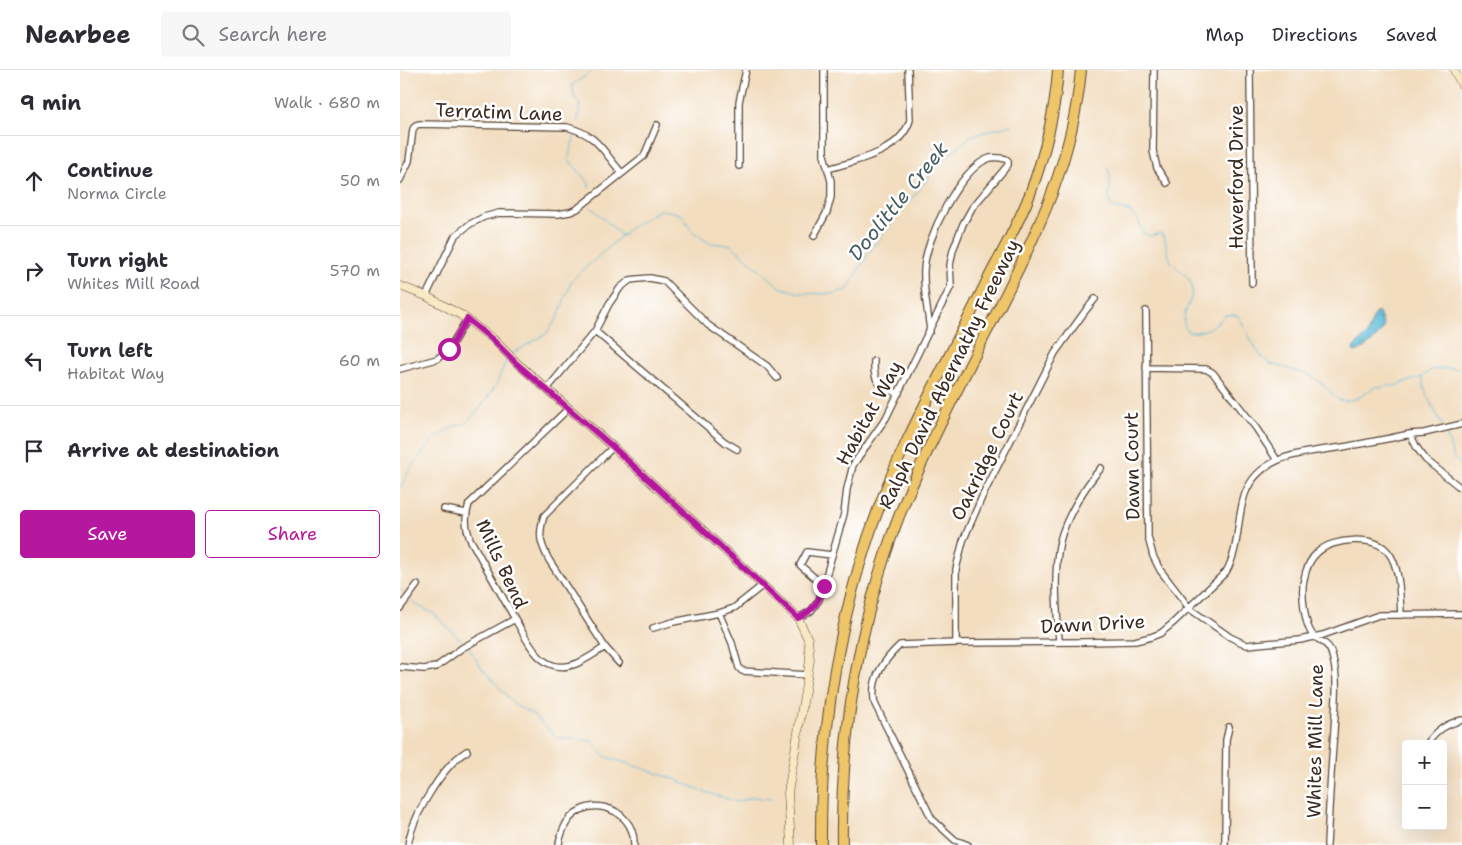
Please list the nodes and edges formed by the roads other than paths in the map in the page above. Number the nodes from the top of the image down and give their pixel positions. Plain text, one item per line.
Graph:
1 (746, 70) edge
2 (824, 70) edge
3 (908, 70) edge
4 (1058, 70) edge
5 (1081, 70) edge
6 (1154, 70) edge
7 (1250, 70) edge
8 (1454, 70) edge
9 (1462, 85) edge
10 (657, 125) dead end
11 (739, 166) dead end
12 (828, 169) junction
13 (622, 173) junction
14 (400, 180) edge
15 (1167, 183) dead end
16 (814, 236) dead end
17 (1252, 283) dead end
18 (400, 286) edge
19 (426, 296) junction
20 (1095, 300) dead end
21 (1146, 311) dead end
22 (467, 319) junction
23 (596, 331) junction
24 (930, 331) junction
25 (874, 361) dead end
26 (1146, 368) junction
27 (400, 369) edge
28 (776, 378) dead end
29 (547, 389) junction
30 (899, 393) junction
31 (569, 408) junction
32 (1462, 424) edge
33 (1410, 434) junction
34 (613, 447) junction
35 (737, 450) dead end
36 (1277, 460) junction
37 (1101, 468) dead end
38 (1462, 489) edge
39 (444, 510) dead end
40 (466, 513) junction
41 (832, 555) junction
42 (417, 585) dead end
43 (763, 585) junction
44 (824, 586) junction
45 (400, 608) edge
46 (1190, 608) junction
47 (719, 613) junction
48 (1401, 614) junction
49 (1462, 614) edge
50 (798, 618) junction
51 (515, 619) junction
52 (653, 628) dead end
53 (1315, 636) junction
54 (1059, 642) junction
55 (956, 643) junction
56 (605, 647) junction
57 (619, 663) dead end
58 (400, 667) edge
59 (808, 675) junction
60 (1462, 720) edge
61 (1229, 726) dead end
62 (1430, 740) edge
63 (467, 751) dead end
64 (408, 845) edge
65 (558, 845) edge
66 (634, 845) edge
67 (791, 845) edge
68 (821, 845) edge
69 (842, 845) edge
70 (968, 845) edge
71 (1225, 845) edge
72 (1327, 845) edge

1 - 11 street
2 - 12 street
3 - 12 street
4 - 68 highway, Ralph David Abernathy Freeway
5 - 69 highway, Ralph David Abernathy Freeway
6 - 15 street
7 - 17 street, Haverford Drive
8 - 9 street
10 - 13 street
12 - 16 street
13 - 14 street, Terratim Lane
13 - 19 street
18 - 19 street
19 - 22 street
20 - 55 street, Oakridge Court
21 - 26 street, Dawn Court
22 - 27 street
22 - 29 street
23 - 28 street
23 - 29 street
23 - 35 street
24 - 24 street, Habitat Way
24 - 30 street, Habitat Way
25 - 30 street
26 - 36 street
26 - 46 street, Dawn Court
29 - 31 street
30 - 41 street, Habitat Way
31 - 34 street
31 - 40 street, Mills Bend
32 - 33 street, Dawn Drive
33 - 36 street, Dawn Drive
33 - 38 street
34 - 43 street
34 - 56 street
36 - 46 street, Dawn Drive
37 - 54 street
39 - 40 street
40 - 51 street, Mills Bend
41 - 44 street, Habitat Way
41 - 44 street
42 - 45 street
43 - 47 street
43 - 50 street
44 - 50 street, Habitat Way
46 - 53 street, Dawn Court
46 - 54 street, Dawn Drive
47 - 52 street
47 - 59 street
48 - 49 street
48 - 53 street
48 - 53 street, Whites Mill Lane
50 - 59 street
51 - 56 street
51 - 58 street, Mills Bend
53 - 72 street, Whites Mill Lane
54 - 55 street, Dawn Drive
55 - 70 street, Dawn Drive
56 - 57 street
59 - 67 street
60 - 62 street
61 - 71 street
63 - 64 street
65 - 66 street

